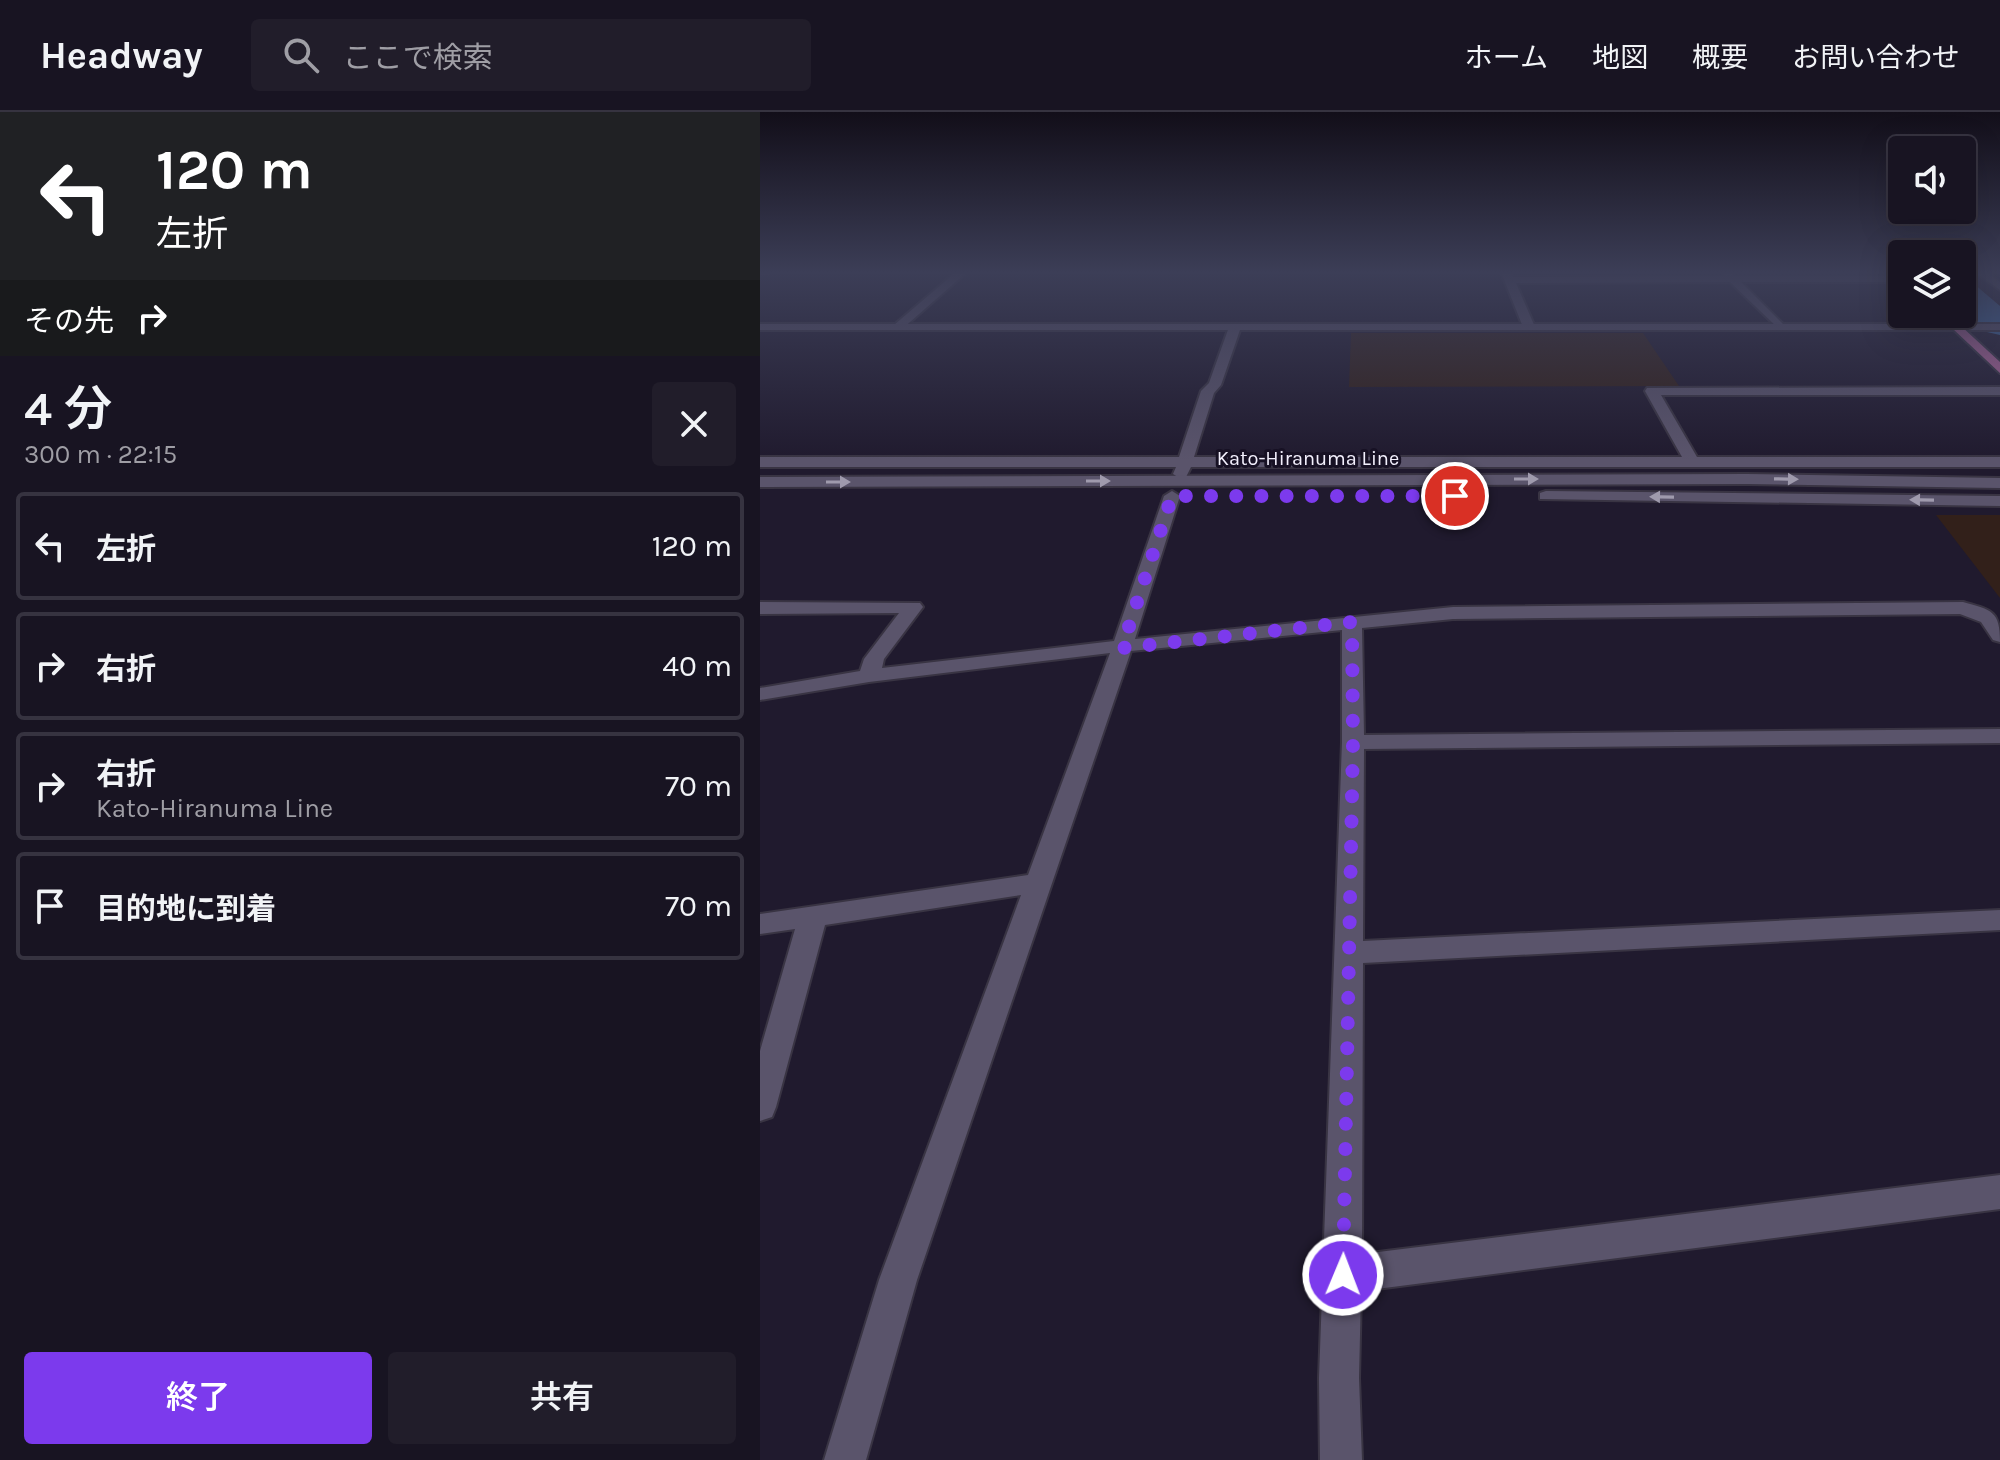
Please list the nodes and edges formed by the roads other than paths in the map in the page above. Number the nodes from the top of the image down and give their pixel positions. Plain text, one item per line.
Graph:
1 (1232, 335) edge
2 (1965, 335) edge
3 (2000, 369) edge
4 (2000, 391) edge
5 (1558, 460) junction
6 (1691, 461) junction
7 (760, 462) edge
8 (1186, 462) junction
9 (2000, 462) edge
10 (1563, 479) junction
11 (760, 482) edge
12 (2000, 483) edge
13 (1176, 488) junction
14 (760, 497) edge
15 (2000, 501) edge
16 (760, 608) edge
17 (1352, 622) junction
18 (2000, 636) edge
19 (1122, 648) junction
20 (869, 676) junction
21 (760, 694) edge
22 (2000, 736) edge
23 (1353, 742) junction
24 (1039, 883) junction
25 (813, 916) junction
26 (2000, 920) edge
27 (760, 924) edge
28 (1349, 953) junction
29 (760, 1107) edge
30 (2000, 1192) edge
31 (1343, 1275) junction
32 (845, 1460) edge
33 (1341, 1460) edge

1 - 8 street
2 - 3 main road
4 - 6 street
5 - 6 street
5 - 8 street
5 - 10 street
6 - 9 street
7 - 8 street
8 - 13 street
10 -> 12 street, Kato-Hiranuma Line
13 -> 10 street, Kato-Hiranuma Line
11 -> 13 street, Kato-Hiranuma Line
13 - 14 street, Kato-Hiranuma Line
15 -> 13 street, Kato-Hiranuma Line
13 - 19 street
16 - 20 street
17 - 18 street
17 - 19 street
17 - 23 street
19 - 20 street
19 - 24 street
20 - 21 street
22 - 23 street
23 - 28 street
24 - 25 street
24 - 32 street
25 - 27 street
25 - 29 street
26 - 28 street
28 - 31 street
30 - 31 street
31 - 33 street

